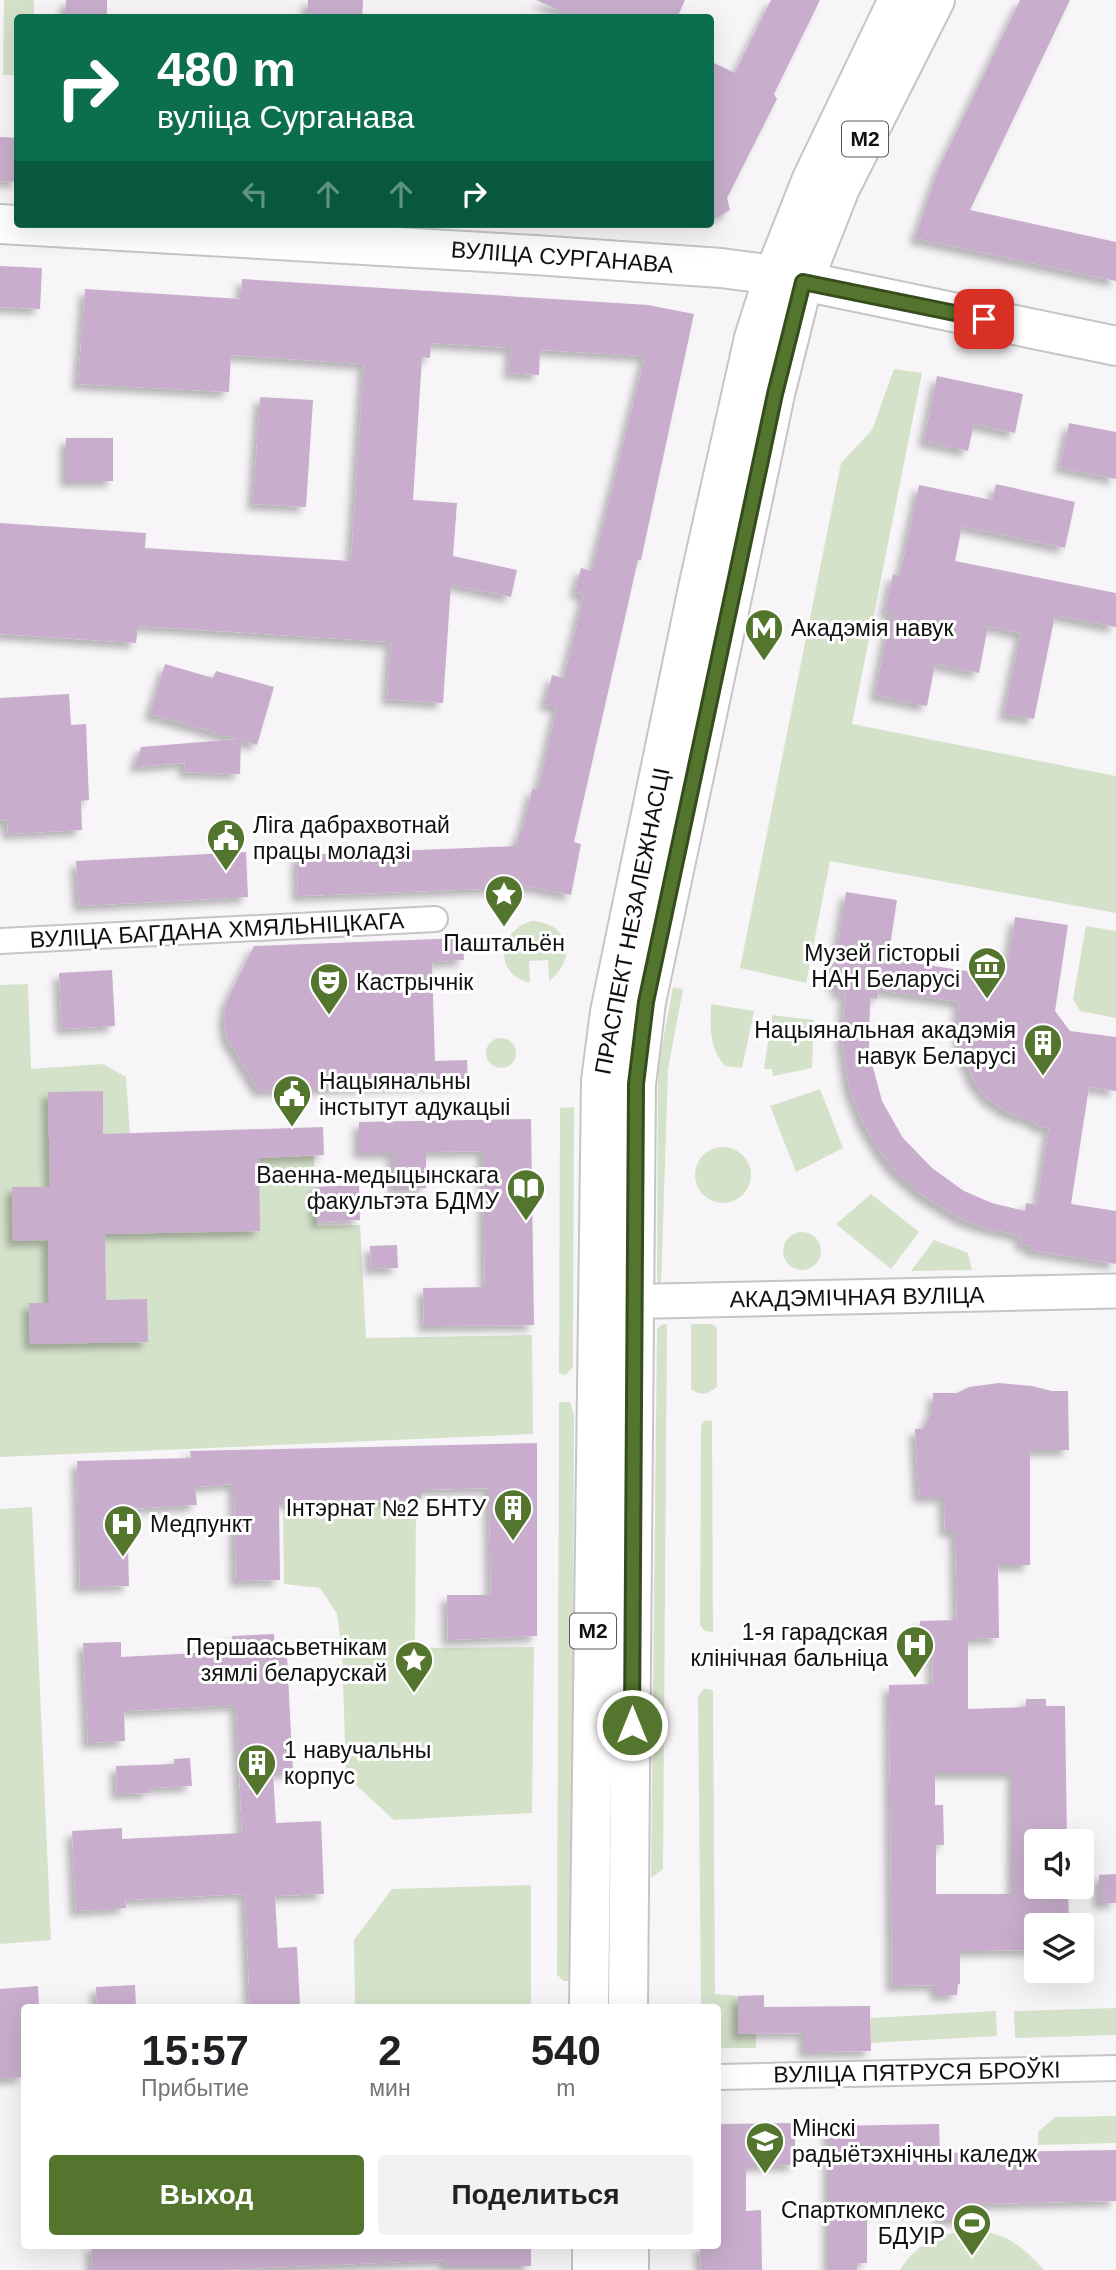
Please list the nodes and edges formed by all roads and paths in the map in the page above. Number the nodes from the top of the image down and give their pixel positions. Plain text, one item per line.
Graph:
1 (898, 0) edge
2 (935, 0) edge
3 (69, 228) edge
4 (789, 278) junction
5 (1116, 346) edge
6 (435, 919) dead end
7 (0, 941) edge
8 (1116, 1291) edge
9 (635, 1302) junction
10 (597, 1303) junction
11 (589, 2004) edge
12 (628, 2004) edge
13 (1116, 2068) edge
14 (721, 2077) edge
15 (592, 2249) edge
16 (629, 2249) edge
17 (592, 2270) edge
18 (629, 2270) edge

1 - 4 main road, ПРАСПЕКТ НЕЗАЛЕЖНАСЦІ / М2
2 - 4 main road, ПРАСПЕКТ НЕЗАЛЕЖНАСЦІ / М2
3 - 4 main road, ВУЛІЦА СУРГАНАВА
4 - 5 main road, ВУЛІЦА СУРГАНАВА
4 - 9 main road, ПРАСПЕКТ НЕЗАЛЕЖНАСЦІ / М2
4 - 10 main road, ПРАСПЕКТ НЕЗАЛЕЖНАСЦІ / М2
6 - 7 street, ВУЛІЦА БАГДАНА ХМЯЛЬНІЦКАГА
8 - 9 street, АКАДЭМІЧНАЯ ВУЛІЦА
9 - 10 street, АКАДЭМІЧНАЯ ВУЛІЦА
9 - 12 main road, ПРАСПЕКТ НЕЗАЛЕЖНАСЦІ / М2
10 - 11 main road, ПРАСПЕКТ НЕЗАЛЕЖНАСЦІ / М2
13 - 14 street, ВУЛІЦА ПЯТРУСЯ БРОЎКІ
15 - 17 main road
16 - 18 main road

